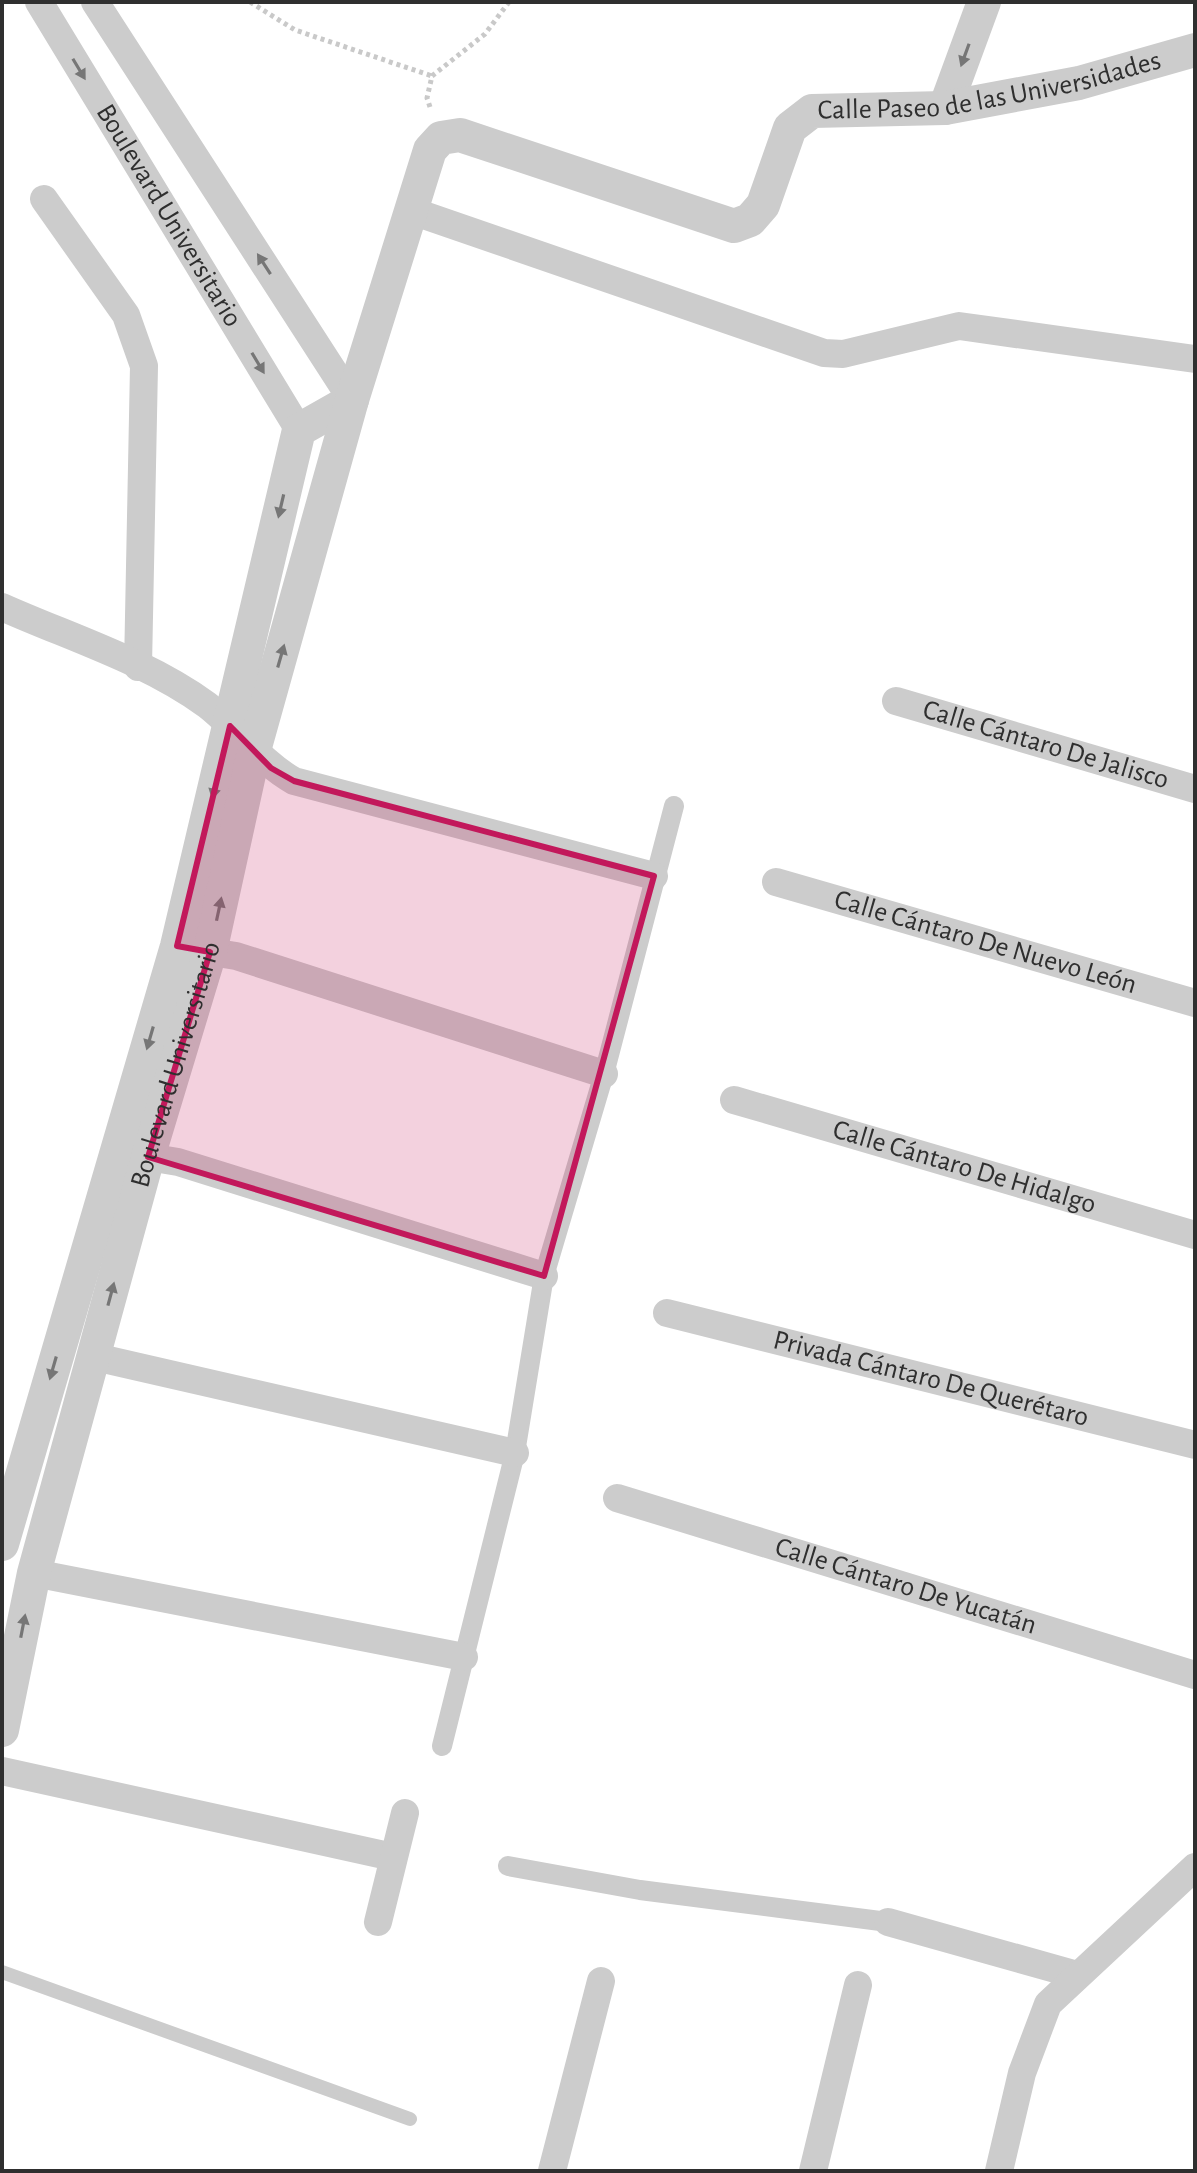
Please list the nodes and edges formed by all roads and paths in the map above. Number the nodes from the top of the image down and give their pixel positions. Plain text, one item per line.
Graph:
1 (39, 2) edge
2 (95, 2) edge
3 (250, 2) edge
4 (509, 2) edge
5 (984, 2) edge
6 (1195, 50) edge
7 (432, 76) junction
8 (945, 108) junction
9 (450, 137) junction
10 (44, 199) dead end
11 (412, 211) junction
12 (1195, 359) edge
13 (352, 400) junction
14 (299, 430) junction
15 (2, 607) edge
16 (138, 667) junction
17 (896, 701) dead end
18 (242, 737) junction
19 (1195, 789) edge
20 (674, 806) dead end
21 (654, 876) junction
22 (776, 882) dead end
23 (193, 949) junction
24 (1195, 1003) edge
25 (604, 1074) junction
26 (734, 1100) dead end
27 (148, 1157) junction
28 (1195, 1235) edge
29 (544, 1276) junction
30 (667, 1313) dead end
31 (95, 1357) junction
32 (1195, 1445) edge
33 (515, 1453) junction
34 (617, 1498) dead end
35 (2, 1544) edge
36 (34, 1573) junction
37 (464, 1657) junction
38 (1195, 1675) edge
39 (2, 1730) edge
40 (442, 1746) dead end
41 (2, 1771) edge
42 (405, 1813) dead end
43 (393, 1857) junction
44 (508, 1866) dead end
45 (1195, 1867) edge
46 (378, 1922) dead end
47 (888, 1922) joint
48 (2, 1972) edge
49 (1077, 1975) junction
50 (601, 1981) dead end
51 (858, 1985) dead end
52 (410, 2119) dead end
53 (552, 2171) edge
54 (813, 2171) edge
55 (999, 2171) edge

1 -> 14 street, Boulevard Universitario
13 -> 2 street, Boulevard Universitario
3 - 7 path
4 - 7 path
5 -> 8 street
6 - 8 street, Calle Paseo de las Universidades
7 - 9 path
8 - 9 street, Calle Paseo de las Universidades
9 - 11 street
10 - 16 street
11 - 12 street
11 - 13 street
13 - 14 street
18 -> 13 street, Boulevard Universitario
14 -> 18 street, Boulevard Universitario
15 - 16 street
16 - 18 street
17 - 19 street, Calle Cántaro De Jalisco
18 - 21 street
18 - 23 street, Boulevard Universitario
20 - 21 street
21 - 25 street
22 - 24 street, Calle Cántaro De Nuevo León
23 - 25 street
23 - 27 street, Boulevard Universitario
23 -> 35 street, Boulevard Universitario
25 - 29 street
26 - 28 street, Calle Cántaro De Hidalgo
27 - 29 street
31 -> 27 street, Boulevard Universitario
29 - 33 street
30 - 32 street, Privada Cántaro De Querétaro
31 - 33 street
31 - 36 street, Boulevard Universitario
33 - 37 street
34 - 38 street, Calle Cántaro De Yucatán
36 - 37 street
39 -> 36 street, Boulevard Universitario
37 - 40 street
41 - 43 street
42 - 43 street
43 - 46 street
44 - 47 street
45 - 49 street
47 - 49 street
48 - 52 lane
49 - 55 street
50 - 53 street
51 - 54 street

